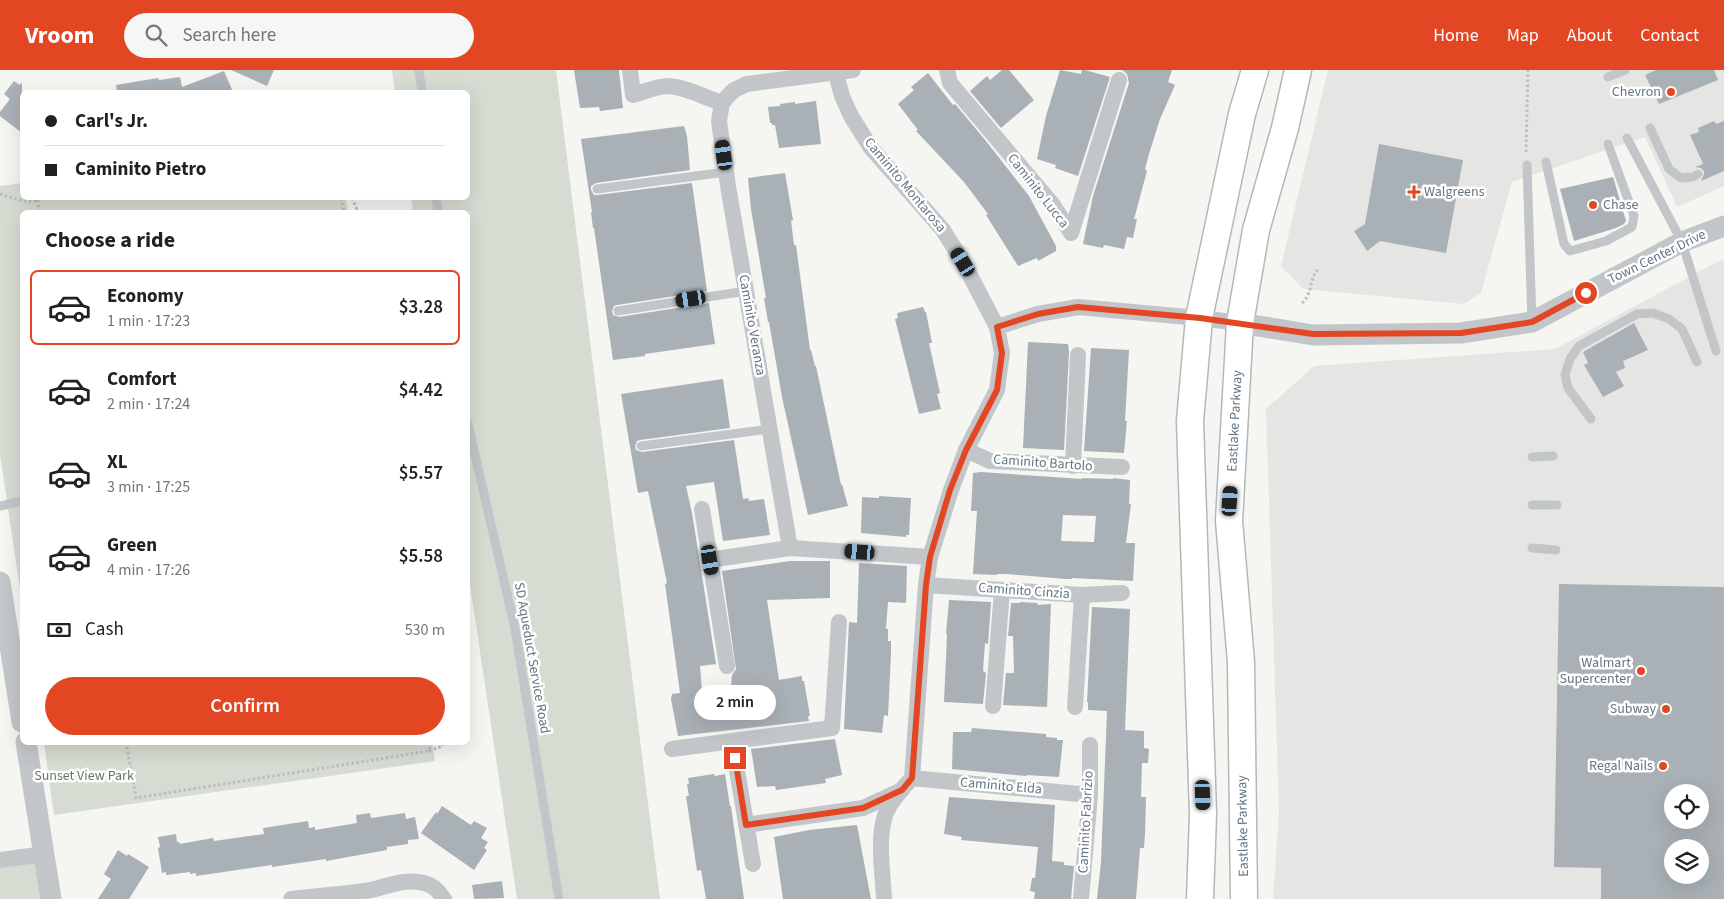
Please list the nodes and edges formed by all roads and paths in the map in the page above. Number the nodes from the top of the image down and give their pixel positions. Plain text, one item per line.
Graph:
1 (419, 70) edge
2 (630, 70) edge
3 (853, 70) edge
4 (947, 70) edge
5 (1254, 70) edge
6 (1298, 70) edge
7 (1528, 70) edge
8 (1625, 70) edge
9 (835, 72) edge
10 (1608, 77) dead end
11 (1119, 80) dead end
12 (422, 90) edge
13 (722, 103) junction
14 (1650, 128) dead end
15 (1627, 138) dead end
16 (1608, 144) dead end
17 (1526, 152) dead end
18 (1546, 162) dead end
19 (1527, 165) dead end
20 (726, 172) junction
21 (1698, 174) dead end
22 (597, 189) dead end
23 (0, 194) edge
24 (30, 200) edge
25 (1724, 226) edge
26 (1682, 242) junction
27 (1320, 268) dead end
28 (746, 291) junction
29 (1302, 303) dead end
30 (618, 311) dead end
31 (1200, 318) junction
32 (1532, 322) junction
33 (1240, 323) junction
34 (997, 327) junction
35 (1716, 351) dead end
36 (1078, 355) dead end
37 (1697, 362) dead end
38 (1591, 419) dead end
39 (770, 429) junction
40 (470, 433) edge
41 (641, 446) dead end
42 (966, 450) junction
43 (1553, 456) dead end
44 (1532, 457) dead end
45 (1073, 466) junction
46 (1122, 467) dead end
47 (20, 501) edge
48 (1532, 505) dead end
49 (1557, 505) dead end
50 (0, 506) edge
51 (702, 509) dead end
52 (790, 548) junction
53 (1532, 548) dead end
54 (1556, 550) dead end
55 (930, 557) junction
56 (710, 560) junction
57 (0, 582) edge
58 (926, 585) junction
59 (1002, 590) junction
60 (1122, 593) dead end
61 (1082, 595) junction
62 (839, 622) dead end
63 (727, 666) dead end
64 (993, 706) dead end
65 (1075, 708) dead end
66 (20, 709) edge
67 (732, 741) junction
68 (26, 745) edge
69 (127, 745) edge
70 (430, 745) edge
71 (443, 745) edge
72 (1090, 745) dead end
73 (672, 749) dead end
74 (429, 751) junction
75 (907, 784) junction
76 (1090, 795) junction
77 (746, 825) junction
78 (44, 854) junction
79 (0, 860) edge
80 (753, 864) dead end
81 (51, 899) edge
82 (291, 899) edge
83 (444, 899) edge
84 (559, 899) edge
85 (884, 899) edge
86 (1081, 899) edge
87 (1200, 899) edge
88 (1244, 899) edge

1 - 12 lane
2 - 13 street
3 - 9 street
4 - 11 street, Caminito Lucca
5 - 31 main road
6 - 33 main road, Eastlake Parkway
7 - 17 path
8 - 10 lane
9 - 13 street
9 - 34 street, Caminito Montarosa
13 - 20 street, Caminito Veranza
14 - 21 lane
15 - 26 lane
16 - 18 lane
19 - 32 lane
20 - 22 lane
20 - 28 street, Caminito Veranza
23 - 24 path
25 - 26 street, Town Center Drive
26 - 32 street, Town Center Drive
26 - 35 lane
27 - 29 path
28 - 30 lane
28 - 39 street, Caminito Veranza
31 - 33 street
31 - 34 street
31 - 87 main road
32 - 33 street, Town Center Drive
33 - 88 main road, Eastlake Parkway
34 - 42 street, Caminito Montarosa
36 - 45 street
37 - 38 lane
39 - 41 lane
39 - 52 street, Caminito Veranza
40 - 84 lane, SD Aqueduct Service Road
42 - 45 street, Caminito Bartolo
42 - 55 street, Caminito Montarosa
43 - 44 lane
45 - 46 street, Caminito Bartolo
47 - 50 lane
48 - 49 lane
51 - 56 street
52 - 55 street
52 - 56 street
53 - 54 lane
55 - 58 street, Caminito Montarosa
56 - 63 street
57 - 66 street
58 - 59 street, Caminito Cinzia
58 - 75 street, Caminito Montarosa
59 - 61 street, Caminito Cinzia
59 - 64 street
60 - 61 street, Caminito Cinzia
61 - 65 street
62 - 67 street
67 - 73 street
67 - 77 street
68 - 78 street
69 - 74 path
70 - 74 path
71 - 74 path
72 - 76 street, Caminito Fabrizio
75 - 76 street, Caminito Elda
75 - 77 street
75 - 85 street, Caminito Montarosa
76 - 86 street, Caminito Fabrizio
77 - 80 street
78 - 79 street
78 - 81 street
82 - 83 street

